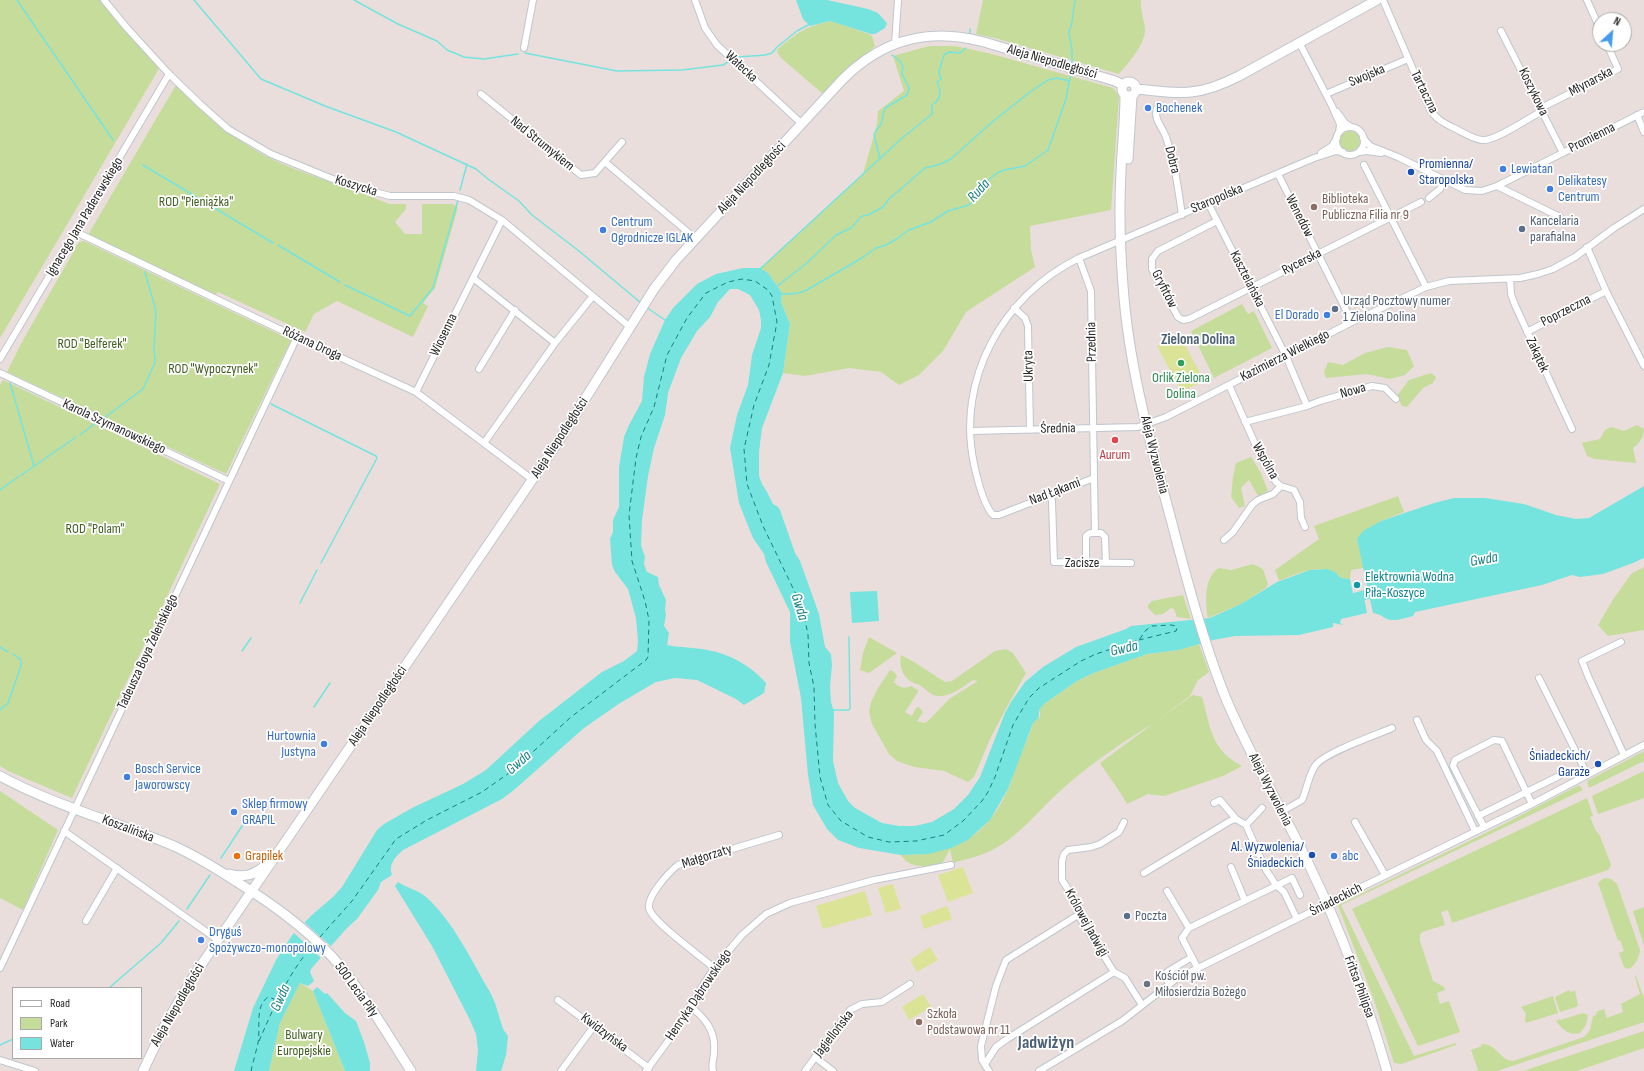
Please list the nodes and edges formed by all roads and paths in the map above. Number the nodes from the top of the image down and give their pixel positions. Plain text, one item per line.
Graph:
1 (104, 0) edge
2 (533, 0) edge
3 (695, 0) edge
4 (898, 0) edge
5 (1377, 0) edge
6 (1383, 0) edge
7 (1587, 0) edge
8 (1592, 12) edge
9 (1502, 31) dead end
10 (1299, 42) junction
11 (895, 44) junction
12 (524, 48) dead end
13 (1611, 52) edge
14 (1408, 59) junction
15 (169, 74) junction
16 (1123, 85) junction
17 (1131, 93) junction
18 (481, 94) dead end
19 (1326, 94) junction
20 (1332, 106) junction
21 (1157, 108) dead end
22 (1541, 110) junction
23 (1644, 112) edge
24 (1637, 115) junction
25 (802, 124) junction
26 (1351, 127) junction
27 (1644, 132) edge
28 (1338, 136) junction
29 (1363, 138) junction
30 (622, 142) dead end
31 (1342, 152) junction
32 (1356, 153) junction
33 (1386, 153) junction
34 (1563, 153) junction
35 (1314, 158) junction
36 (605, 162) junction
37 (1364, 165) dead end
38 (1278, 174) junction
39 (1444, 180) junction
40 (1497, 186) junction
41 (1430, 198) dead end
42 (1421, 202) dead end
43 (1208, 203) junction
44 (1644, 209) edge
45 (1182, 215) junction
46 (1390, 217) junction
47 (1560, 217) dead end
48 (502, 220) junction
49 (1217, 221) junction
50 (76, 232) junction
51 (696, 239) junction
52 (1120, 240) junction
53 (1587, 247) junction
54 (1318, 254) junction
55 (1079, 258) junction
56 (473, 278) junction
57 (1510, 279) junction
58 (1252, 287) junction
59 (1426, 287) junction
60 (1606, 291) junction
61 (593, 296) junction
62 (1014, 308) junction
63 (514, 310) junction
64 (1183, 320) joint
65 (1352, 322) junction
66 (630, 327) junction
67 (1527, 332) junction
68 (297, 337) junction
69 (556, 343) junction
70 (1286, 356) junction
71 (0, 359) edge
72 (1644, 366) edge
73 (479, 369) dead end
74 (0, 373) edge
75 (1229, 385) junction
76 (416, 392) junction
77 (1396, 399) dead end
78 (1307, 406) junction
79 (1245, 422) junction
80 (1146, 425) junction
81 (1093, 428) junction
82 (1572, 429) dead end
83 (1030, 430) junction
84 (970, 431) junction
85 (484, 443) junction
86 (1094, 478) junction
87 (229, 480) junction
88 (532, 480) junction
89 (1280, 486) junction
90 (1050, 495) junction
91 (1305, 526) dead end
92 (1095, 533) junction
93 (1224, 540) dead end
94 (1086, 563) junction
95 (1106, 563) junction
96 (1131, 563) dead end
97 (1621, 642) dead end
98 (1539, 678) dead end
99 (1417, 720) dead end
100 (1392, 728) dead end
101 (1644, 745) edge
102 (1624, 755) junction
103 (1587, 774) junction
104 (0, 776) edge
105 (1559, 776) dead end
106 (1526, 792) junction
107 (1214, 803) dead end
108 (1532, 804) junction
109 (75, 808) junction
110 (1262, 808) dead end
111 (1281, 812) junction
112 (1478, 816) junction
113 (1236, 819) junction
114 (1124, 822) dead end
115 (1355, 822) dead end
116 (1246, 825) junction
117 (1484, 827) junction
118 (64, 831) junction
119 (1475, 831) junction
120 (779, 835) dead end
121 (272, 860) junction
122 (951, 865) dead end
123 (1231, 867) dead end
124 (117, 868) junction
125 (222, 871) junction
126 (1144, 873) dead end
127 (1385, 875) junction
128 (1276, 885) junction
129 (251, 891) junction
130 (1167, 891) dead end
131 (1300, 895) dead end
132 (1245, 901) junction
133 (1327, 904) junction
134 (1078, 915) junction
135 (1297, 920) junction
136 (86, 921) dead end
137 (1189, 928) junction
138 (218, 940) junction
139 (1192, 958) junction
140 (0, 968) edge
141 (714, 968) junction
142 (1198, 969) junction
143 (1114, 972) junction
144 (910, 984) dead end
145 (1169, 984) junction
146 (558, 1000) dead end
147 (1142, 1005) junction
148 (690, 1006) junction
149 (594, 1026) junction
150 (815, 1057) junction
151 (0, 1060) edge
152 (985, 1064) junction
153 (411, 1070) edge
154 (648, 1070) edge
155 (35, 1071) edge
156 (143, 1071) edge
157 (561, 1071) edge
158 (713, 1071) edge
159 (805, 1071) edge
160 (833, 1071) edge
161 (989, 1071) edge
162 (1039, 1071) edge
163 (1387, 1071) edge

1 - 15 street, Koszycka
2 - 12 street
3 - 25 street, Wałecka
4 - 11 street
5 - 10 street
6 - 14 street, Tartaczna
7 - 8 street
9 - 22 street, Koszykowa
10 - 17 street
10 - 19 street
11 - 16 street, Aleja Niepodległości
11 - 25 street, Aleja Niepodległości
13 - 22 street, Młynarska
14 - 19 street, Swojska
14 - 22 street, Tartaczna
15 - 48 street, Koszycka
15 - 50 street, Ignacego Jana Paderewskiego
16 - 17 street, Aleja Wyzwolenia
16 - 17 street, Aleja Niepodległości
17 - 52 street, Aleja Wyzwolenia
18 - 36 street, Nad Strumykiem
19 - 20 street
20 - 26 street
20 - 28 street
21 - 45 street, Dobra
22 - 34 street, Koszykowa
23 - 24 street, Promienna
24 - 27 street
24 - 34 street, Promienna
25 - 51 street, Aleja Niepodległości
26 - 28 street
26 - 29 street
28 - 31 street
28 - 35 street, Staropolska
29 - 32 street
29 - 33 street, Promienna
30 - 36 street, Nad Strumykiem
31 - 32 street
31 - 35 street, Staropolska
32 - 33 street, Promienna
33 - 39 street, Promienna
34 - 40 street, Promienna
35 - 38 street, Staropolska
36 - 51 street
37 - 46 street
38 - 43 street, Staropolska
38 - 54 street, Wenedów
39 - 40 street, Promienna
39 - 41 street
40 - 47 street
42 - 46 street, Rycerska
43 - 45 street, Staropolska
43 - 49 street, Kasztelańska
44 - 53 street, Kazimierza Wielkiego
45 - 52 street, Staropolska
46 - 54 street, Rycerska
46 - 59 street
48 - 56 street, Wiosenna
48 - 61 street, Koszycka
49 - 58 street, Kasztelańska
49 - 64 street, Gryfitów
50 - 68 street, Różana Droga
50 - 71 street, Ignacego Jana Paderewskiego
51 - 66 street, Aleja Niepodległości
52 - 55 street
52 - 80 street, Aleja Wyzwolenia
53 - 57 street, Kazimierza Wielkiego
53 - 60 street
54 - 58 street, Rycerska
54 - 65 street, Wenedów
55 - 62 street
55 - 81 street, Przednia
56 - 63 street
56 - 76 street, Wiosenna
57 - 59 street, Kazimierza Wielkiego
57 - 67 street, Zakątek
58 - 64 street, Rycerska
58 - 70 street, Kasztelańska
59 - 65 street, Kazimierza Wielkiego
60 - 67 street, Poprzeczna
60 - 72 street
61 - 66 street, Koszycka
61 - 69 street
62 - 83 street, Ukryta
62 - 84 street
63 - 69 street
63 - 73 street
65 - 70 street, Kazimierza Wielkiego
66 - 88 street, Aleja Niepodległości
67 - 82 street, Zakątek
68 - 76 street, Różana Droga
68 - 87 street, Tadeusza Boya Żeleńskiego
69 - 85 street
70 - 75 street, Kazimierza Wielkiego
70 - 78 street
74 - 87 street, Karola Szymanowskiego
75 - 79 street, Wspólna
75 - 80 street, Kazimierza Wielkiego
76 - 85 street, Różana Droga
77 - 78 street, Nowa
78 - 79 street, Nowa
79 - 89 street, Wspólna
80 - 81 street, Średnia
80 - 111 street, Aleja Wyzwolenia
81 - 83 street, Średnia
81 - 86 street, Nad Łąkami
83 - 84 street, Średnia
84 - 90 street, Nad Łąkami
85 - 88 street, Różana Droga
86 - 90 street, Nad Łąkami
86 - 92 street
87 - 109 street, Tadeusza Boya Żeleńskiego
88 - 121 street, Aleja Niepodległości
89 - 91 street
89 - 93 street, Wspólna
90 - 94 street, Zacisze
92 - 94 street
92 - 95 street
94 - 95 street, Zacisze
95 - 96 street, Zacisze
97 - 102 street
98 - 103 street
99 - 119 street
100 - 111 street
101 - 102 street, Śniadeckich
102 - 103 street, Śniadeckich
103 - 108 street, Śniadeckich
104 - 109 street, Koszalińska
105 - 106 street
106 - 108 street
106 - 112 street
106 - 112 street
107 - 113 street
108 - 117 street, Śniadeckich
109 - 118 street, Tadeusza Boya Żeleńskiego
109 - 125 street, Koszalińska
110 - 116 street
111 - 133 street, Aleja Wyzwolenia
112 - 117 street
113 - 116 street
113 - 126 street
114 - 134 street, Królowej Jadwigi
115 - 127 street
116 - 128 street
117 - 119 street, Śniadeckich
118 - 124 street
118 - 140 street, Tadeusza Boya Żeleńskiego
119 - 127 street, Śniadeckich
120 - 141 street, Małgorzaty
121 - 125 street
121 - 129 street, Aleja Niepodległości
122 - 141 street, Henryka Dąbrowskiego
123 - 132 street
124 - 136 street
124 - 138 street
125 - 129 street, Koszalińska
127 - 133 street, Śniadeckich
128 - 131 street
128 - 132 street
128 - 135 street
129 - 138 street, Aleja Niepodległości
129 - 153 street, 500 Lecia Piły
130 - 137 street
132 - 137 street
133 - 135 street, Śniadeckich
133 - 163 street, Fritsa Philipsa
134 - 143 street, Królowej Jadwigi
134 - 152 street
135 - 142 street, Śniadeckich
137 - 139 street
138 - 156 street, Aleja Niepodległości
139 - 142 street
139 - 145 street
141 - 148 street, Henryka Dąbrowskiego
142 - 145 street, Śniadeckich
143 - 147 street, Królowej Jadwigi
143 - 152 street
144 - 150 street, Jagiellońska
145 - 147 street, Śniadeckich
146 - 149 street, Kwidzyńska
147 - 162 street, Śniadeckich
148 - 154 street, Henryka Dąbrowskiego
148 - 158 street
149 - 154 street, Kwidzyńska
149 - 157 street
150 - 159 street, Jagiellońska
150 - 160 street
151 - 155 street
152 - 161 street

